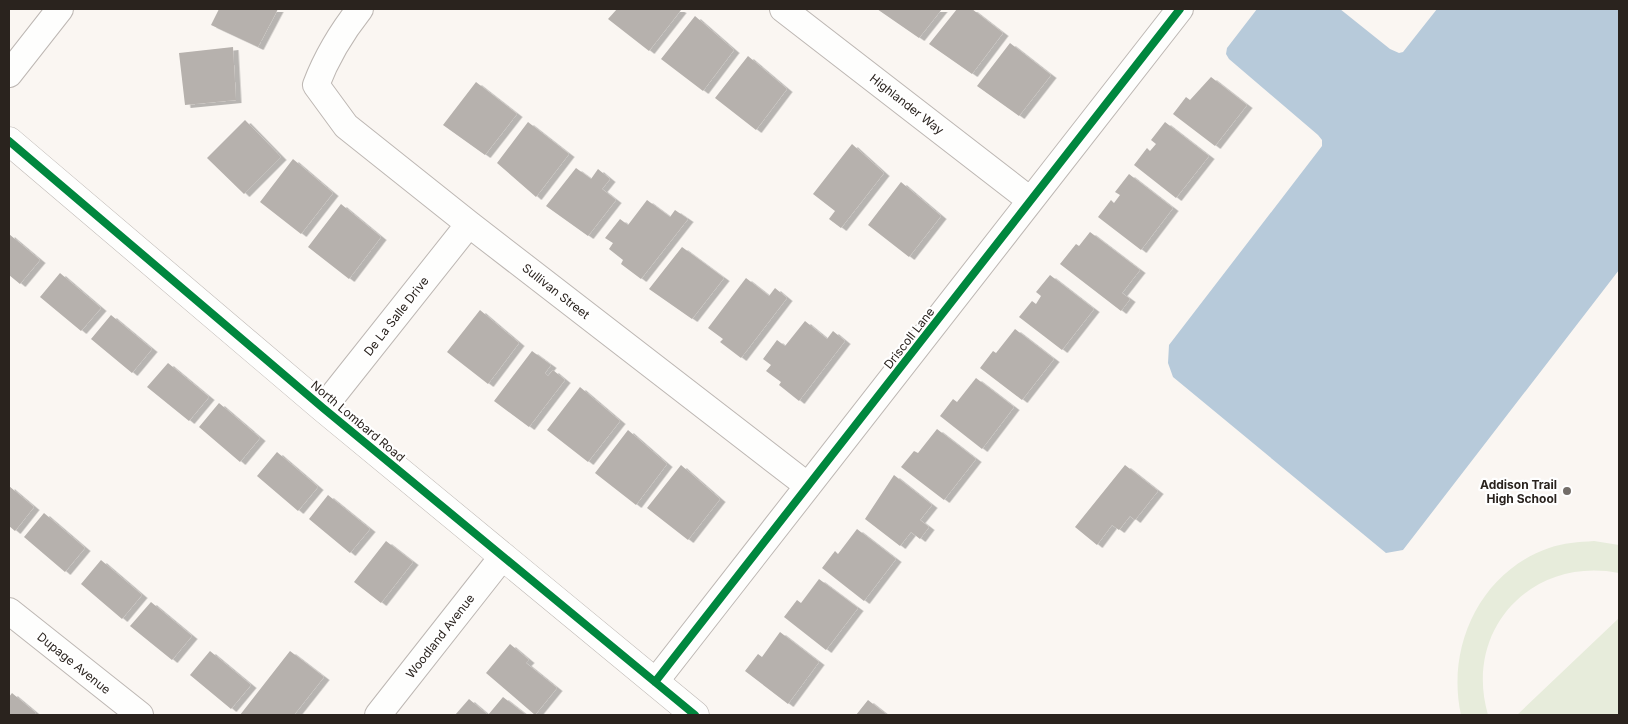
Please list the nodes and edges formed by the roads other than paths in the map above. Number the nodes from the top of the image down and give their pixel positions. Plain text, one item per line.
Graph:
1 (60, 9) edge
2 (360, 9) edge
3 (783, 9) edge
4 (1180, 9) edge
5 (9, 74) edge
6 (9, 141) edge
7 (1030, 200) junction
8 (469, 224) junction
9 (323, 408) junction
10 (808, 486) junction
11 (503, 556) junction
12 (9, 611) edge
13 (655, 682) junction
14 (140, 715) edge
15 (378, 715) edge
16 (695, 715) edge

1 - 5 street
2 - 8 street, Sullivan Street
3 - 7 street, Highlander Way
4 - 7 street, Driscoll Lane
6 - 9 street, North Lombard Road
7 - 10 street, Driscoll Lane
8 - 9 street, De La Salle Drive
8 - 10 street, Sullivan Street
9 - 11 street, North Lombard Road
10 - 13 street, Driscoll Lane
11 - 13 street, North Lombard Road
11 - 15 street, Woodland Avenue
12 - 14 street, Dupage Avenue
13 - 16 street, North Lombard Road

